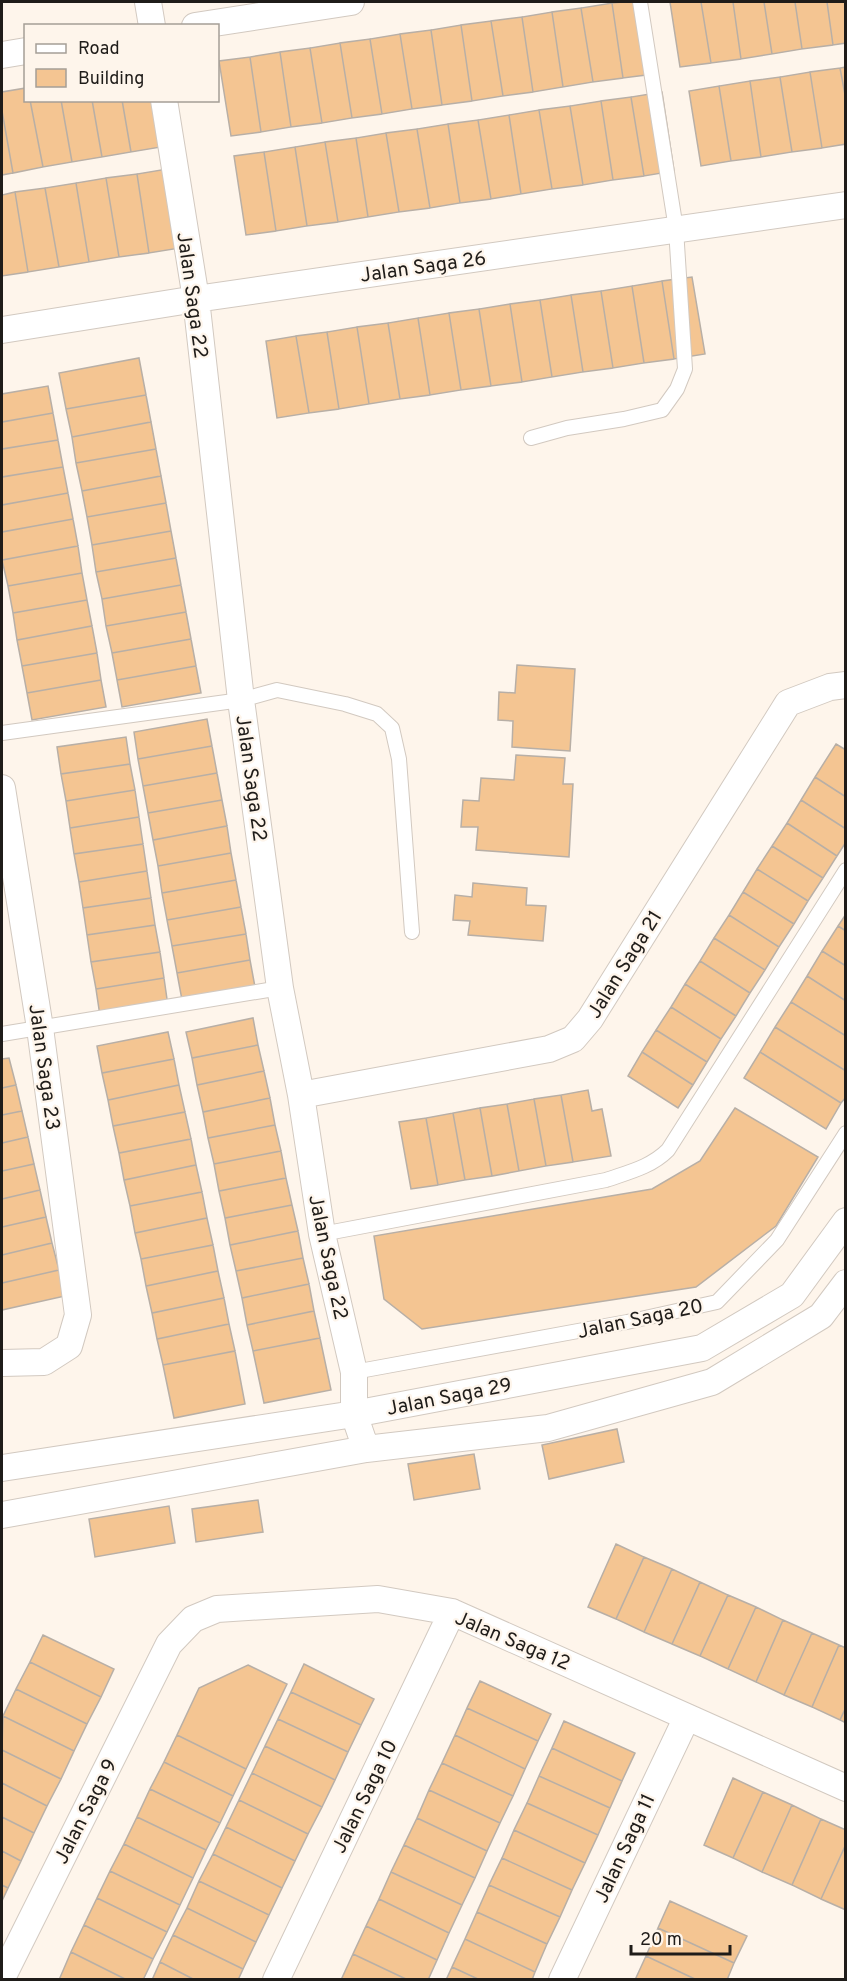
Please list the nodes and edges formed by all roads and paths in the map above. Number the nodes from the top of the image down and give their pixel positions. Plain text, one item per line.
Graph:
1 (148, 2) edge
2 (351, 2) edge
3 (640, 2) edge
4 (152, 24) edge
5 (208, 24) edge
6 (24, 51) edge
7 (2, 55) edge
8 (164, 102) edge
9 (846, 205) edge
10 (676, 229) junction
11 (195, 299) junction
12 (2, 330) edge
13 (531, 438) dead end
14 (846, 685) edge
15 (241, 700) junction
16 (2, 733) edge
17 (2, 788) edge
18 (846, 870) edge
19 (412, 932) dead end
20 (280, 988) junction
21 (40, 1028) junction
22 (2, 1034) edge
23 (301, 1095) junction
24 (846, 1134) edge
25 (846, 1221) edge
26 (322, 1234) junction
27 (846, 1283) edge
28 (2, 1363) edge
29 (354, 1372) junction
30 (354, 1414) junction
31 (366, 1449) junction
32 (2, 1468) edge
33 (2, 1515) edge
34 (452, 1612) junction
35 (168, 1644) joint
36 (687, 1717) junction
37 (846, 1788) edge
38 (2, 1978) edge
39 (276, 1980) edge
40 (562, 1980) edge

1 - 4 street
2 - 5 street
3 - 10 lane
6 - 7 street
8 - 11 street, Jalan Saga 22
9 - 10 street, Jalan Saga 26
10 - 11 street, Jalan Saga 26
10 - 13 lane
11 - 12 street, Jalan Saga 26
11 - 15 street, Jalan Saga 22
14 - 23 street, Jalan Saga 21
15 - 16 lane
15 - 19 lane
15 - 20 street, Jalan Saga 22
17 - 21 street, Jalan Saga 23
18 - 26 lane
20 - 21 lane
20 - 23 street, Jalan Saga 22
21 - 22 lane
21 - 28 street, Jalan Saga 23
23 - 26 street, Jalan Saga 22
24 - 29 lane, Jalan Saga 20
25 - 30 street, Jalan Saga 29
26 - 29 street, Jalan Saga 22
27 - 31 street, Jalan Saga 29
29 - 30 street, Jalan Saga 22
30 - 31 street, Jalan Saga 22
30 - 32 street, Jalan Saga 29
31 - 33 street, Jalan Saga 29
34 - 35 street, Jalan Saga 12
34 - 36 street, Jalan Saga 12
34 - 39 street, Jalan Saga 10
35 - 38 street, Jalan Saga 9
36 - 37 street, Jalan Saga 12
36 - 40 street, Jalan Saga 11

